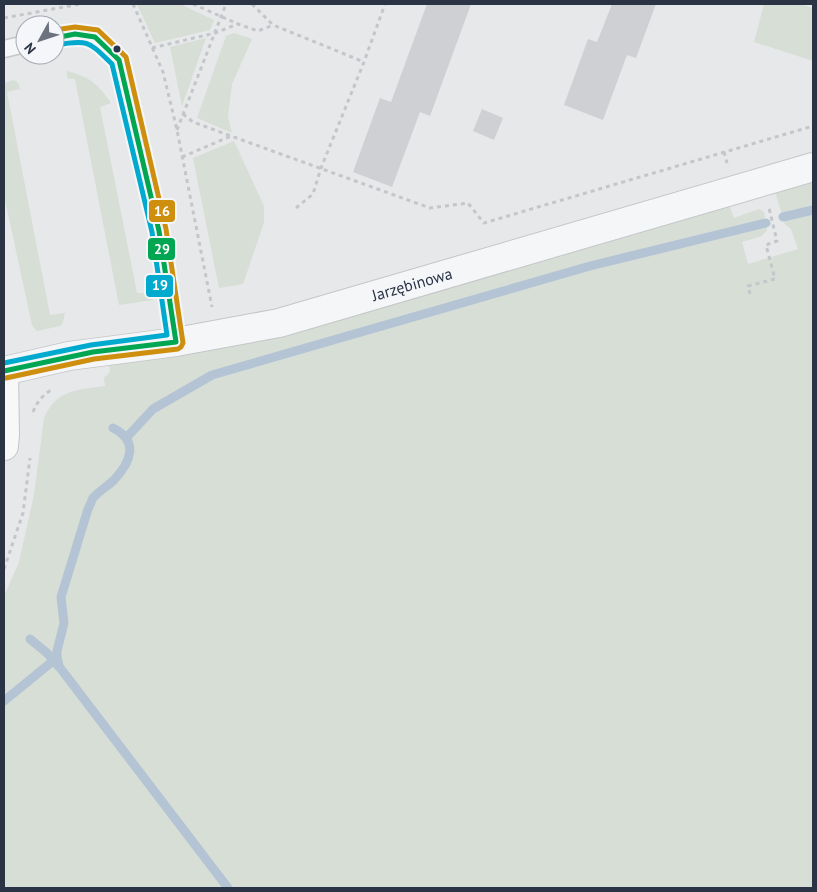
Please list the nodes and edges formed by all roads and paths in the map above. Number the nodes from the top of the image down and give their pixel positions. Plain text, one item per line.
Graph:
1 (80, 4) edge
2 (133, 4) edge
3 (193, 4) edge
4 (226, 4) edge
5 (252, 4) edge
6 (385, 4) edge
7 (221, 16) junction
8 (4, 18) edge
9 (238, 24) junction
10 (274, 25) junction
11 (215, 33) junction
12 (65, 36) edge
13 (152, 48) junction
14 (364, 62) junction
15 (183, 114) junction
16 (813, 126) edge
17 (177, 130) junction
18 (231, 136) junction
19 (182, 157) junction
20 (813, 167) edge
21 (321, 168) junction
22 (768, 203) dead end
23 (296, 208) dead end
24 (750, 294) dead end
25 (213, 312) dead end
26 (176, 342) junction
27 (4, 371) edge
28 (53, 389) dead end
29 (32, 414) dead end
30 (4, 446) edge
31 (30, 454) dead end
32 (4, 568) edge

1 - 8 path
2 - 13 path
3 - 7 path
4 - 7 path
5 - 10 path
6 - 14 path
7 - 9 path
7 - 11 path
9 - 10 path
9 - 11 path
10 - 14 path
11 - 13 path
11 - 15 path
12 - 26 lane
13 - 17 path
14 - 21 path
15 - 17 path
15 - 18 path
16 - 21 path
17 - 19 path
18 - 19 path
18 - 21 path
19 - 25 path
20 - 26 street, Jarzębinowa
21 - 23 path
22 - 24 path
26 - 27 street, Jarzębinowa
27 - 30 street
28 - 29 path
31 - 32 path

